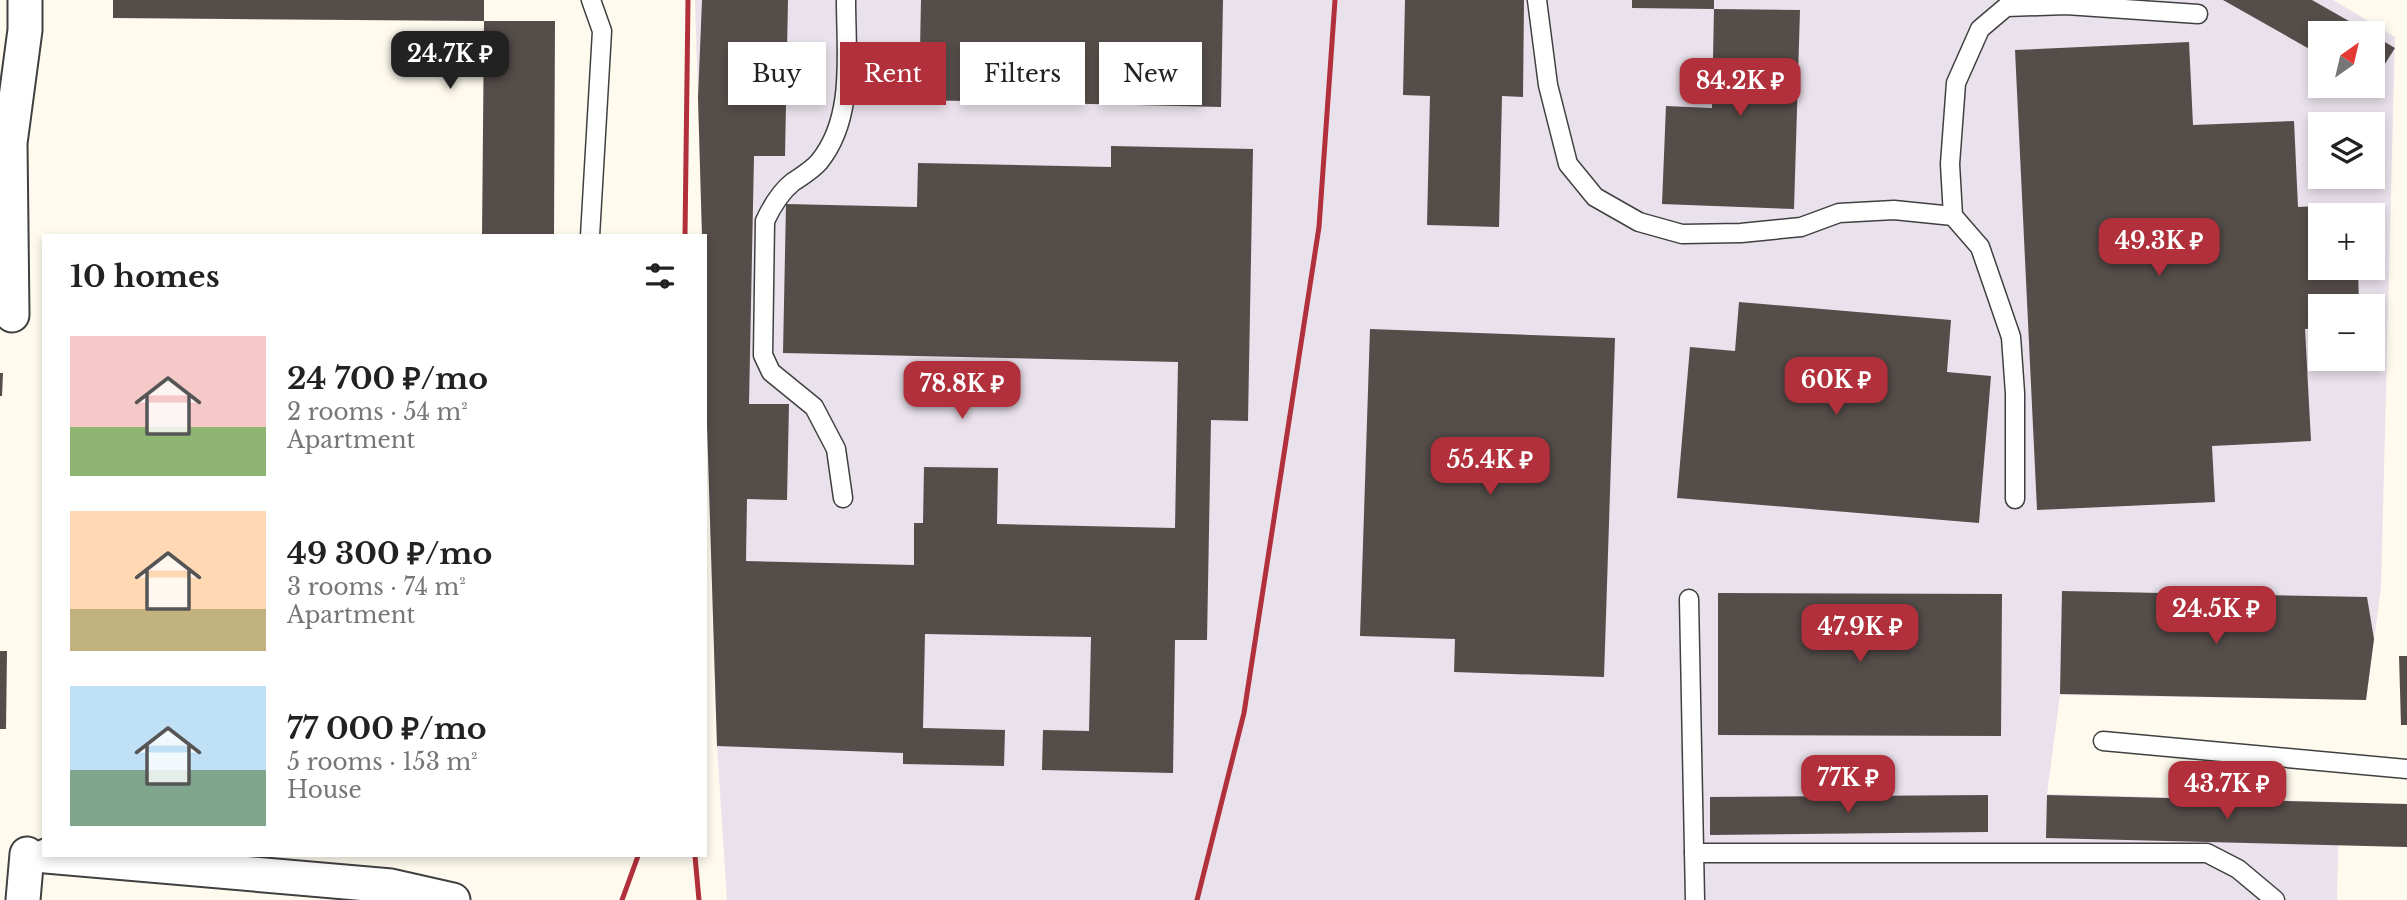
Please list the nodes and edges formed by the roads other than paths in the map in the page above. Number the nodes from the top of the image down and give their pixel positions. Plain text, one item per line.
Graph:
1 (25, 0) edge
2 (591, 0) edge
3 (846, 0) edge
4 (1537, 0) edge
5 (2198, 14) dead end
6 (1952, 216) junction
7 (590, 234) edge
8 (12, 315) dead end
9 (843, 498) dead end
10 (2015, 499) dead end
11 (1689, 599) dead end
12 (2103, 741) dead end
13 (2407, 769) edge
14 (1694, 852) junction
15 (29, 854) edge
16 (63, 857) edge
17 (23, 900) edge
18 (453, 900) edge
19 (1695, 900) edge
20 (2275, 900) edge

1 - 8 street
2 - 7 lane
3 - 9 lane
4 - 6 lane
5 - 6 lane
6 - 10 lane
11 - 14 lane
12 - 13 lane
14 - 19 lane
14 - 20 lane
15 - 17 street
16 - 18 street

